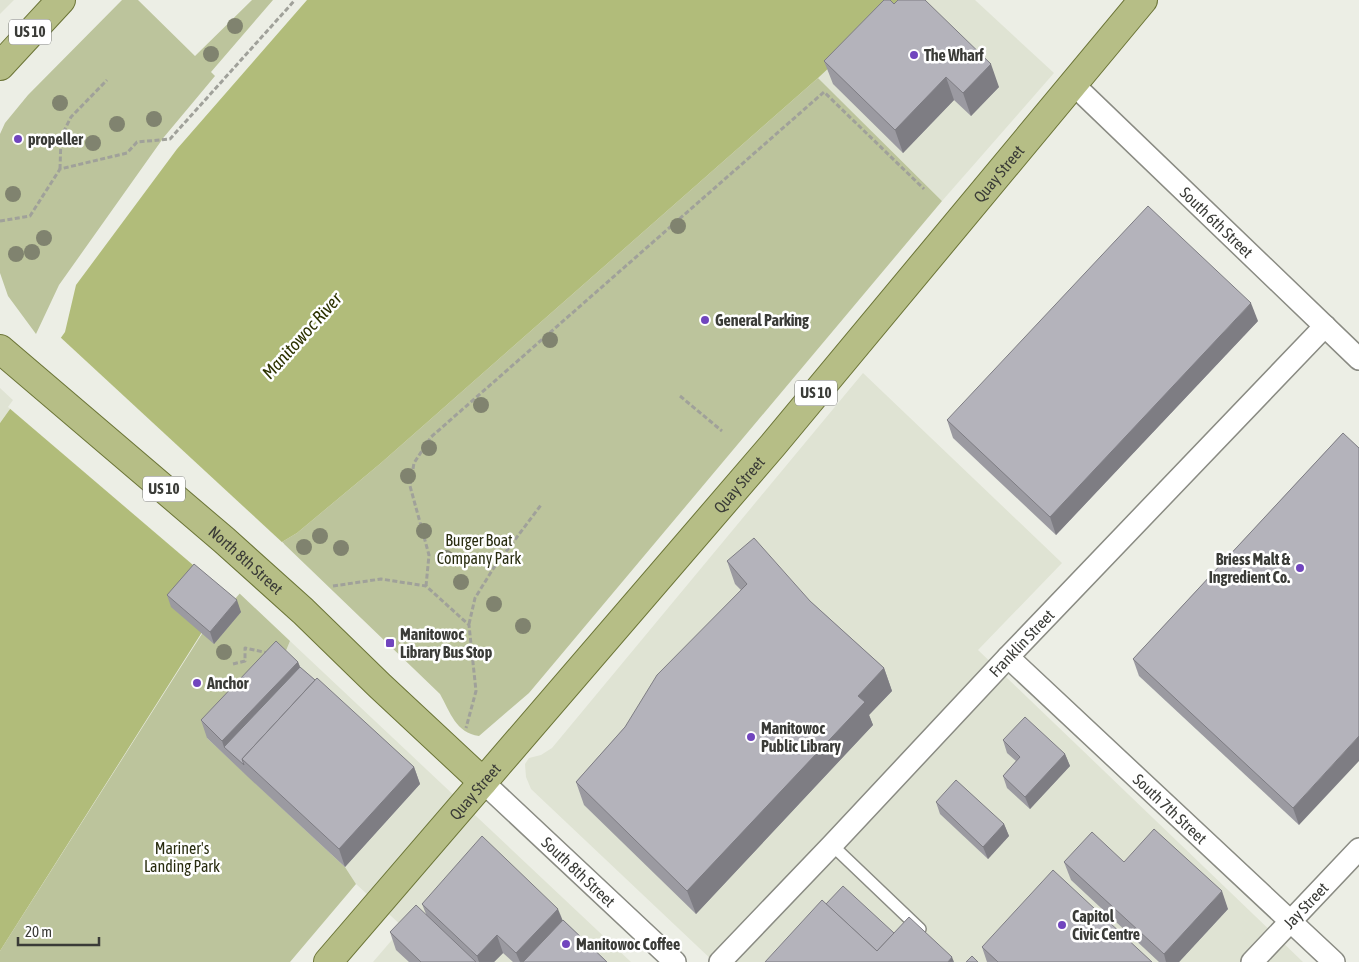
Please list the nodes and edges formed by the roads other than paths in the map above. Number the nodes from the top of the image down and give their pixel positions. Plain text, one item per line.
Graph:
1 (61, 0) edge
2 (1143, 0) edge
3 (0, 66) edge
4 (1074, 85) junction
5 (1325, 326) junction
6 (0, 348) edge
7 (1359, 359) edge
8 (1008, 657) junction
9 (483, 782) junction
10 (832, 846) junction
11 (1359, 849) edge
12 (1290, 921) junction
13 (926, 935) edge
14 (328, 962) edge
15 (675, 962) edge
16 (720, 962) edge
17 (1252, 962) edge
18 (1334, 962) edge

1 - 3 main road, US 10
2 - 4 main road, Quay Street / US 10
4 - 5 street, South 6th Street
4 - 9 main road, Quay Street / US 10
5 - 7 street, South 6th Street
5 - 8 street, Franklin Street
6 - 9 main road, North 8th Street / US 10
8 - 10 street, Franklin Street
8 - 12 street, South 7th Street
9 - 14 main road, Quay Street
9 - 15 street, South 8th Street
10 - 13 lane
10 - 16 street, Franklin Street
11 - 12 street, Jay Street
12 - 17 street, Jay Street
12 - 18 street, South 7th Street

